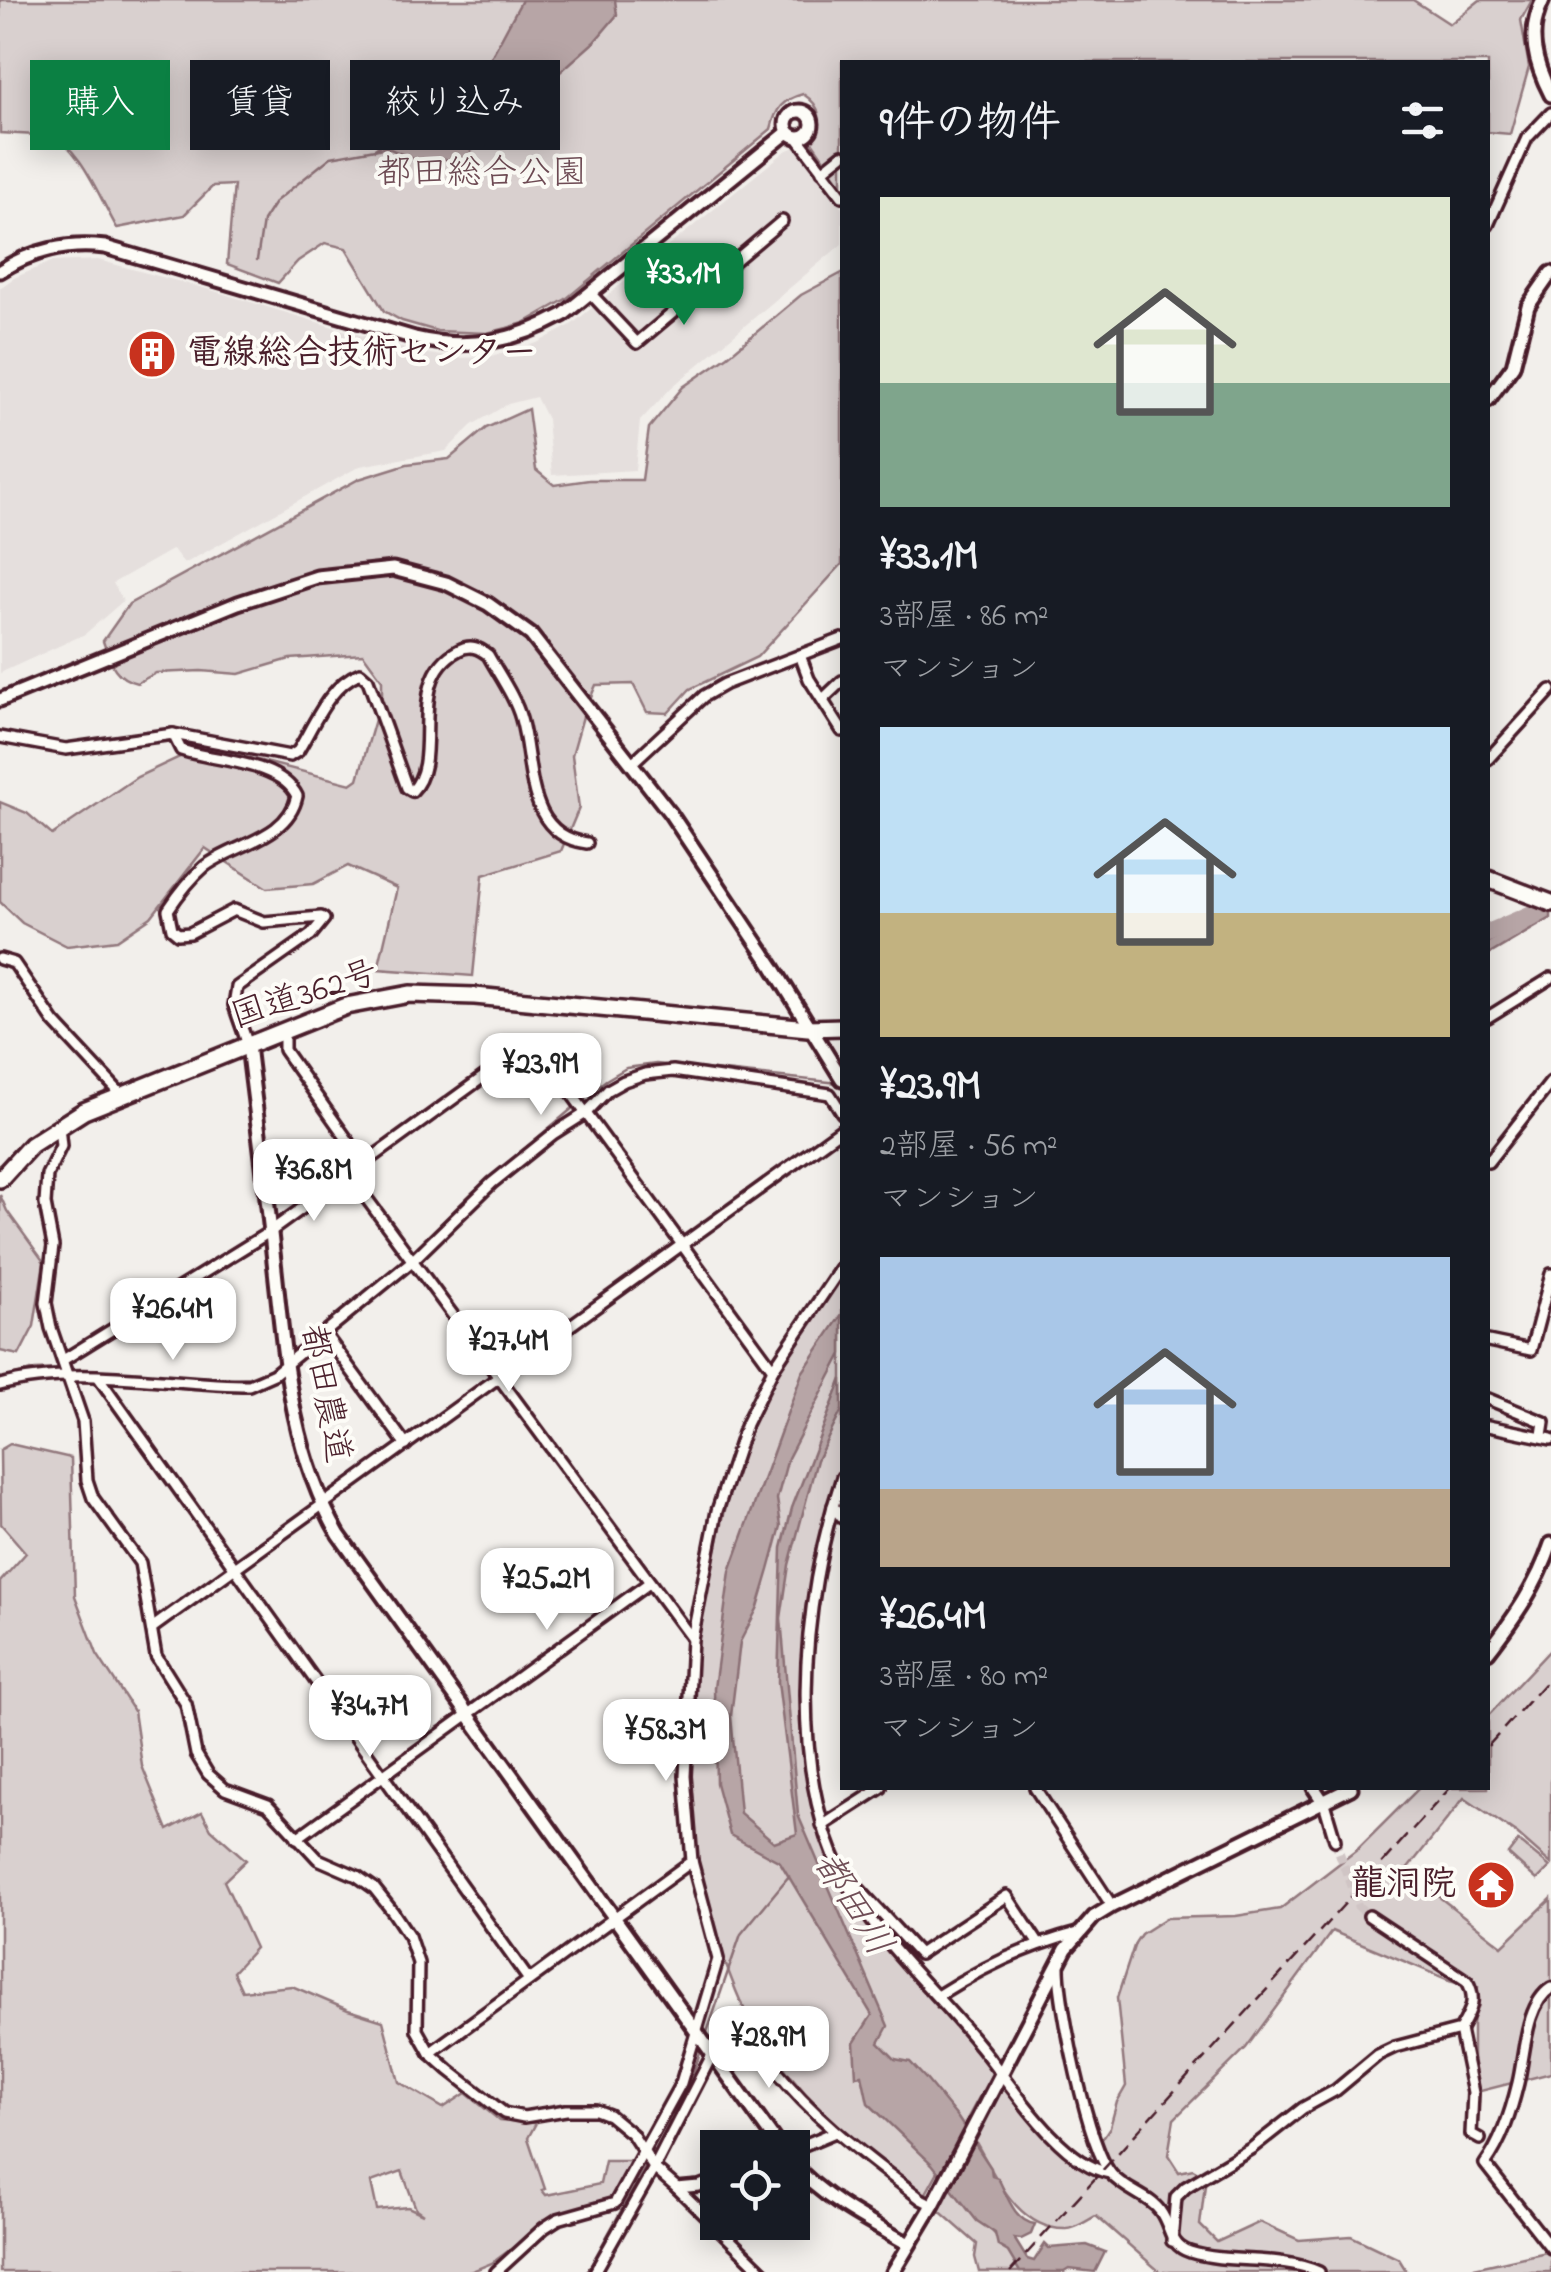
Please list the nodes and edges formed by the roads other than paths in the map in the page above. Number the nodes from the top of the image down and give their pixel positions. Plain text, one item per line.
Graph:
1 (1542, 0) edge
2 (1551, 96) edge
3 (1551, 113) edge
4 (793, 134) joint
5 (840, 157) edge
6 (822, 171) junction
7 (840, 194) edge
8 (1490, 220) edge
9 (782, 221) dead end
10 (0, 272) edge
11 (1551, 273) edge
12 (591, 294) junction
13 (1490, 397) edge
14 (840, 640) edge
15 (800, 655) junction
16 (840, 684) edge
17 (1551, 690) edge
18 (823, 699) junction
19 (0, 700) edge
20 (840, 728) edge
21 (173, 734) junction
22 (0, 738) edge
23 (1490, 757) edge
24 (632, 764) junction
25 (587, 843) dead end
26 (1490, 879) edge
27 (1551, 903) edge
28 (0, 959) edge
29 (1551, 978) edge
30 (1490, 1017) edge
31 (840, 1027) edge
32 (808, 1028) junction
33 (284, 1029) junction
34 (248, 1044) junction
35 (839, 1070) edge
36 (1551, 1082) edge
37 (121, 1094) junction
38 (840, 1110) edge
39 (585, 1112) junction
40 (58, 1127) junction
41 (840, 1130) edge
42 (1490, 1159) edge
43 (360, 1168) junction
44 (350, 1176) junction
45 (0, 1179) edge
46 (271, 1231) junction
47 (682, 1245) junction
48 (409, 1257) junction
49 (840, 1269) edge
50 (1551, 1274) edge
51 (324, 1333) junction
52 (1490, 1341) edge
53 (286, 1364) junction
54 (66, 1369) junction
55 (773, 1369) junction
56 (99, 1378) junction
57 (498, 1379) junction
58 (0, 1385) edge
59 (1490, 1400) edge
60 (1490, 1426) edge
61 (1546, 1437) edge
62 (406, 1446) junction
63 (840, 1483) edge
64 (322, 1506) junction
65 (833, 1506) junction
66 (840, 1515) edge
67 (1551, 1544) edge
68 (237, 1568) junction
69 (649, 1583) junction
70 (152, 1628) junction
71 (692, 1639) junction
72 (1490, 1648) edge
73 (467, 1714) junction
74 (384, 1774) junction
75 (878, 1790) edge
76 (1035, 1790) edge
77 (1315, 1790) edge
78 (1347, 1790) edge
79 (1324, 1803) junction
80 (822, 1826) junction
81 (297, 1838) junction
82 (1335, 1840) tunnel mouth
83 (692, 1861) junction
84 (836, 1864) junction
85 (1112, 1906) junction
86 (1369, 1916) tunnel mouth
87 (615, 1918) junction
88 (1077, 1933) junction
89 (1038, 1943) junction
90 (1059, 1964) junction
91 (529, 1980) junction
92 (1551, 1988) edge
93 (937, 1996) junction
94 (745, 2017) dead end
95 (1460, 2030) junction
96 (698, 2033) junction
97 (711, 2050) junction
98 (430, 2053) junction
99 (999, 2078) junction
100 (767, 2130) edge
101 (835, 2132) junction
102 (1480, 2139) dead end
103 (810, 2142) edge
104 (650, 2160) junction
105 (1110, 2173) junction
106 (810, 2183) edge
107 (700, 2186) edge
108 (677, 2188) junction
109 (933, 2205) junction
110 (1172, 2241) junction
111 (907, 2243) junction
112 (1551, 2248) edge
113 (496, 2272) edge
114 (595, 2272) edge
115 (763, 2272) edge
116 (893, 2272) edge
117 (1319, 2272) edge

1 - 2 street
3 - 8 street
4 - 6 street
4 - 12 street
5 - 6 street
6 - 7 street
9 - 12 street
10 - 12 street
11 - 13 street
14 - 15 street
15 - 18 street
15 - 24 street
16 - 18 street
17 - 23 street
18 - 20 street
19 - 24 street
21 - 22 street
21 - 25 street
21 - 34 street
24 - 32 street
26 - 27 highway
28 - 37 street
29 - 30 street
31 - 32 highway, 国道362号
32 - 33 highway, 国道362号
32 - 35 street
33 - 34 highway, 国道362号
33 - 43 street
34 - 37 highway, 国道362号
34 - 46 street, 都田農道
36 - 42 street
37 - 40 highway, 国道362号
38 - 39 street
39 - 43 street
39 - 47 street
39 - 48 street
40 - 45 highway, 国道362号
40 - 54 street
41 - 47 street
43 - 44 street
44 - 46 street
44 - 48 street
46 - 53 street, 都田農道
46 - 54 street
47 - 55 street
47 - 57 street
48 - 51 street
48 - 57 street
49 - 55 street
50 - 52 street
51 - 53 street
51 - 62 street
53 - 56 street
53 - 64 street, 都田農道
54 - 56 street
54 - 58 street
54 - 70 street
55 - 71 street
56 - 68 street
57 - 62 street
57 - 69 street
59 - 61 street
60 - 61 street
62 - 64 street
63 - 65 street
64 - 68 street
64 - 73 street, 都田農道
65 - 66 street
65 - 80 street
67 - 72 street
68 - 70 street
68 - 74 street
69 - 71 street
69 - 73 street
70 - 81 street
71 - 83 street
73 - 74 street
73 - 87 street, 都田農道
74 - 81 street
74 - 91 street
75 - 80 street
76 - 85 street
77 - 79 street
78 - 79 street
79 - 82 street
79 - 85 street
80 - 84 street
81 - 98 street
83 - 87 street
83 - 96 street
84 - 89 street
84 - 93 street
85 - 88 street
86 - 95 street
87 - 91 street
87 - 96 street, 都田農道
88 - 89 street
88 - 90 street
89 - 93 street
90 - 99 street
90 - 105 street
91 - 98 street
92 - 112 street
93 - 99 street
94 - 101 street
95 - 102 street
95 - 110 street
96 - 97 street, 都田農道
96 - 104 street
97 - 100 street, 都田農道
97 - 104 street
98 - 104 street
99 - 105 street
99 - 109 street
101 - 103 street
101 - 109 street
104 - 108 street
104 - 113 street
104 - 114 street
105 - 110 street
106 - 111 street
107 - 108 street
108 - 115 street
109 - 111 street
110 - 117 street
111 - 116 street

